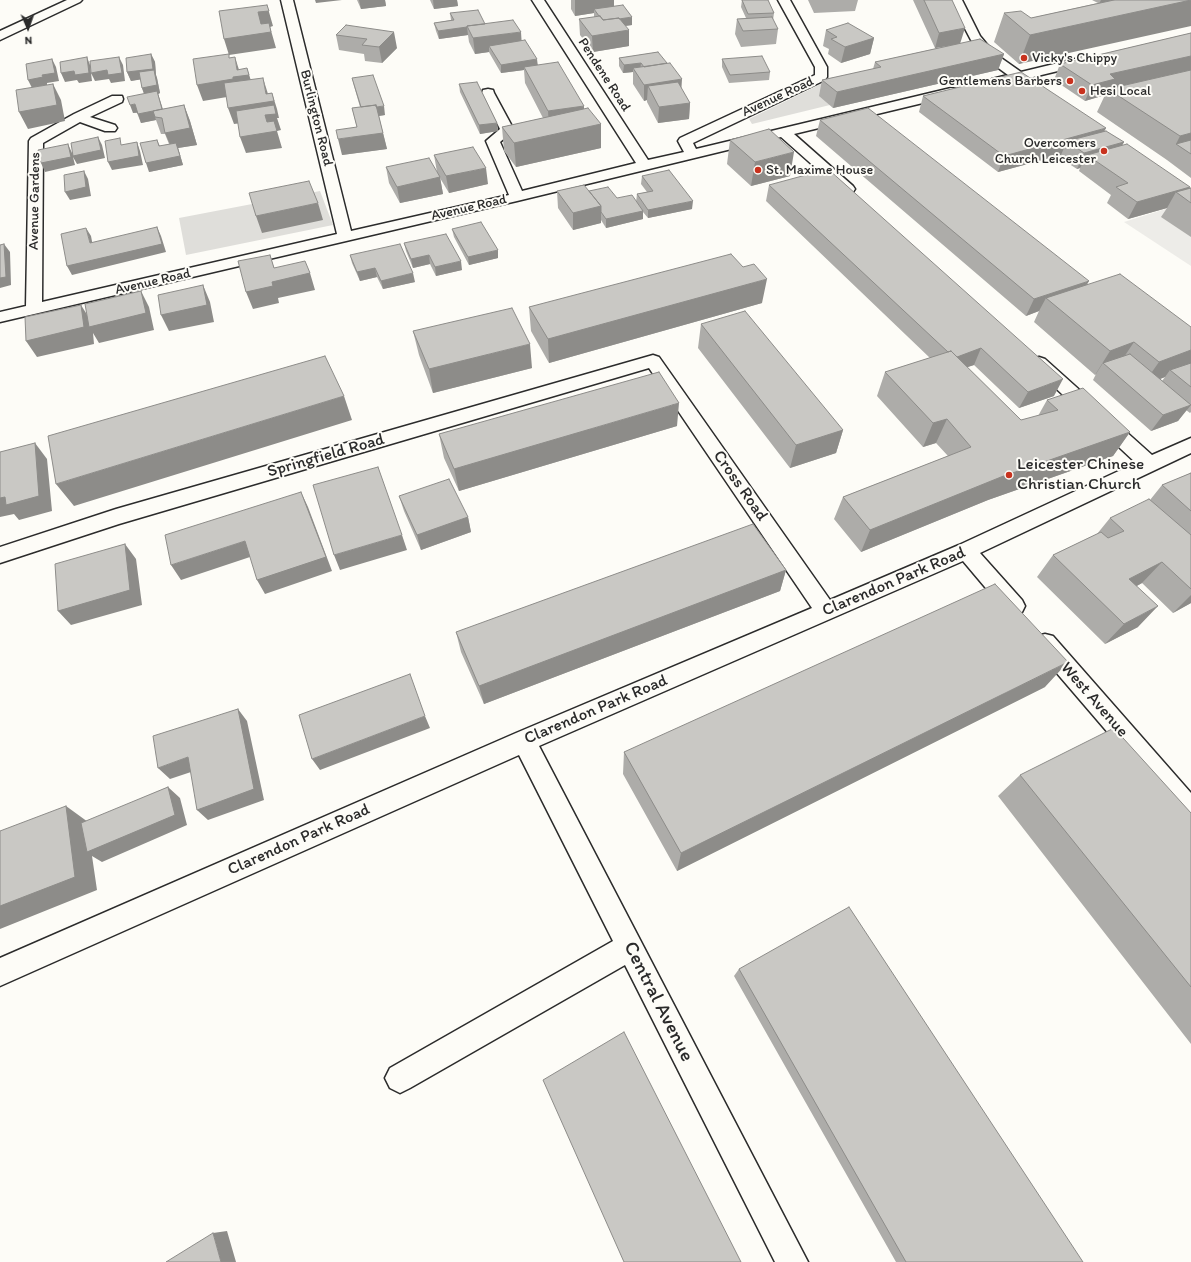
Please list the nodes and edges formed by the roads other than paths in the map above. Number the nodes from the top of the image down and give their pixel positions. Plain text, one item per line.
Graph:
1 (76, 0) edge
2 (287, 0) edge
3 (538, 0) edge
4 (784, 0) edge
5 (956, 0) edge
6 (0, 36) edge
7 (1101, 56) edge
8 (1018, 77) junction
9 (980, 86) edge
10 (965, 89) edge
11 (1038, 90) edge
12 (488, 93) dead end
13 (117, 99) dead end
14 (79, 117) junction
15 (110, 128) dead end
16 (783, 131) junction
17 (692, 154) junction
18 (645, 166) junction
19 (517, 197) junction
20 (860, 201) edge
21 (345, 236) junction
22 (34, 310) junction
23 (0, 317) edge
24 (1025, 351) edge
25 (653, 361) joint
26 (1191, 445) edge
27 (1149, 464) junction
28 (966, 551) junction
29 (0, 555) edge
30 (826, 612) junction
31 (524, 741) junction
32 (1191, 811) edge
33 (629, 947) junction
34 (0, 972) edge
35 (400, 1078) dead end
36 (792, 1262) edge

1 - 6 street
2 - 21 street, Burlington Road
3 - 18 street, Pendene Road
4 - 17 street, Avenue Road
5 - 8 street
7 - 8 street
8 - 9 street
8 - 11 street
10 - 16 street
12 - 19 street
13 - 14 street, Avenue Gardens
14 - 15 street
14 - 22 street, Avenue Gardens
16 - 17 street
16 - 20 street
17 - 18 street, Avenue Road
18 - 19 street, Avenue Road
19 - 21 street, Avenue Road
21 - 22 street, Avenue Road
22 - 23 street, Avenue Road
24 - 27 street
25 - 29 street, Springfield Road
25 - 30 street, Cross Road
26 - 27 street, Clarendon Park Road
27 - 28 street, Clarendon Park Road
28 - 30 street, Clarendon Park Road
28 - 32 street, West Avenue
30 - 31 street, Clarendon Park Road
31 - 33 street, Central Avenue
31 - 34 street, Clarendon Park Road
33 - 35 street
33 - 36 street, Central Avenue

